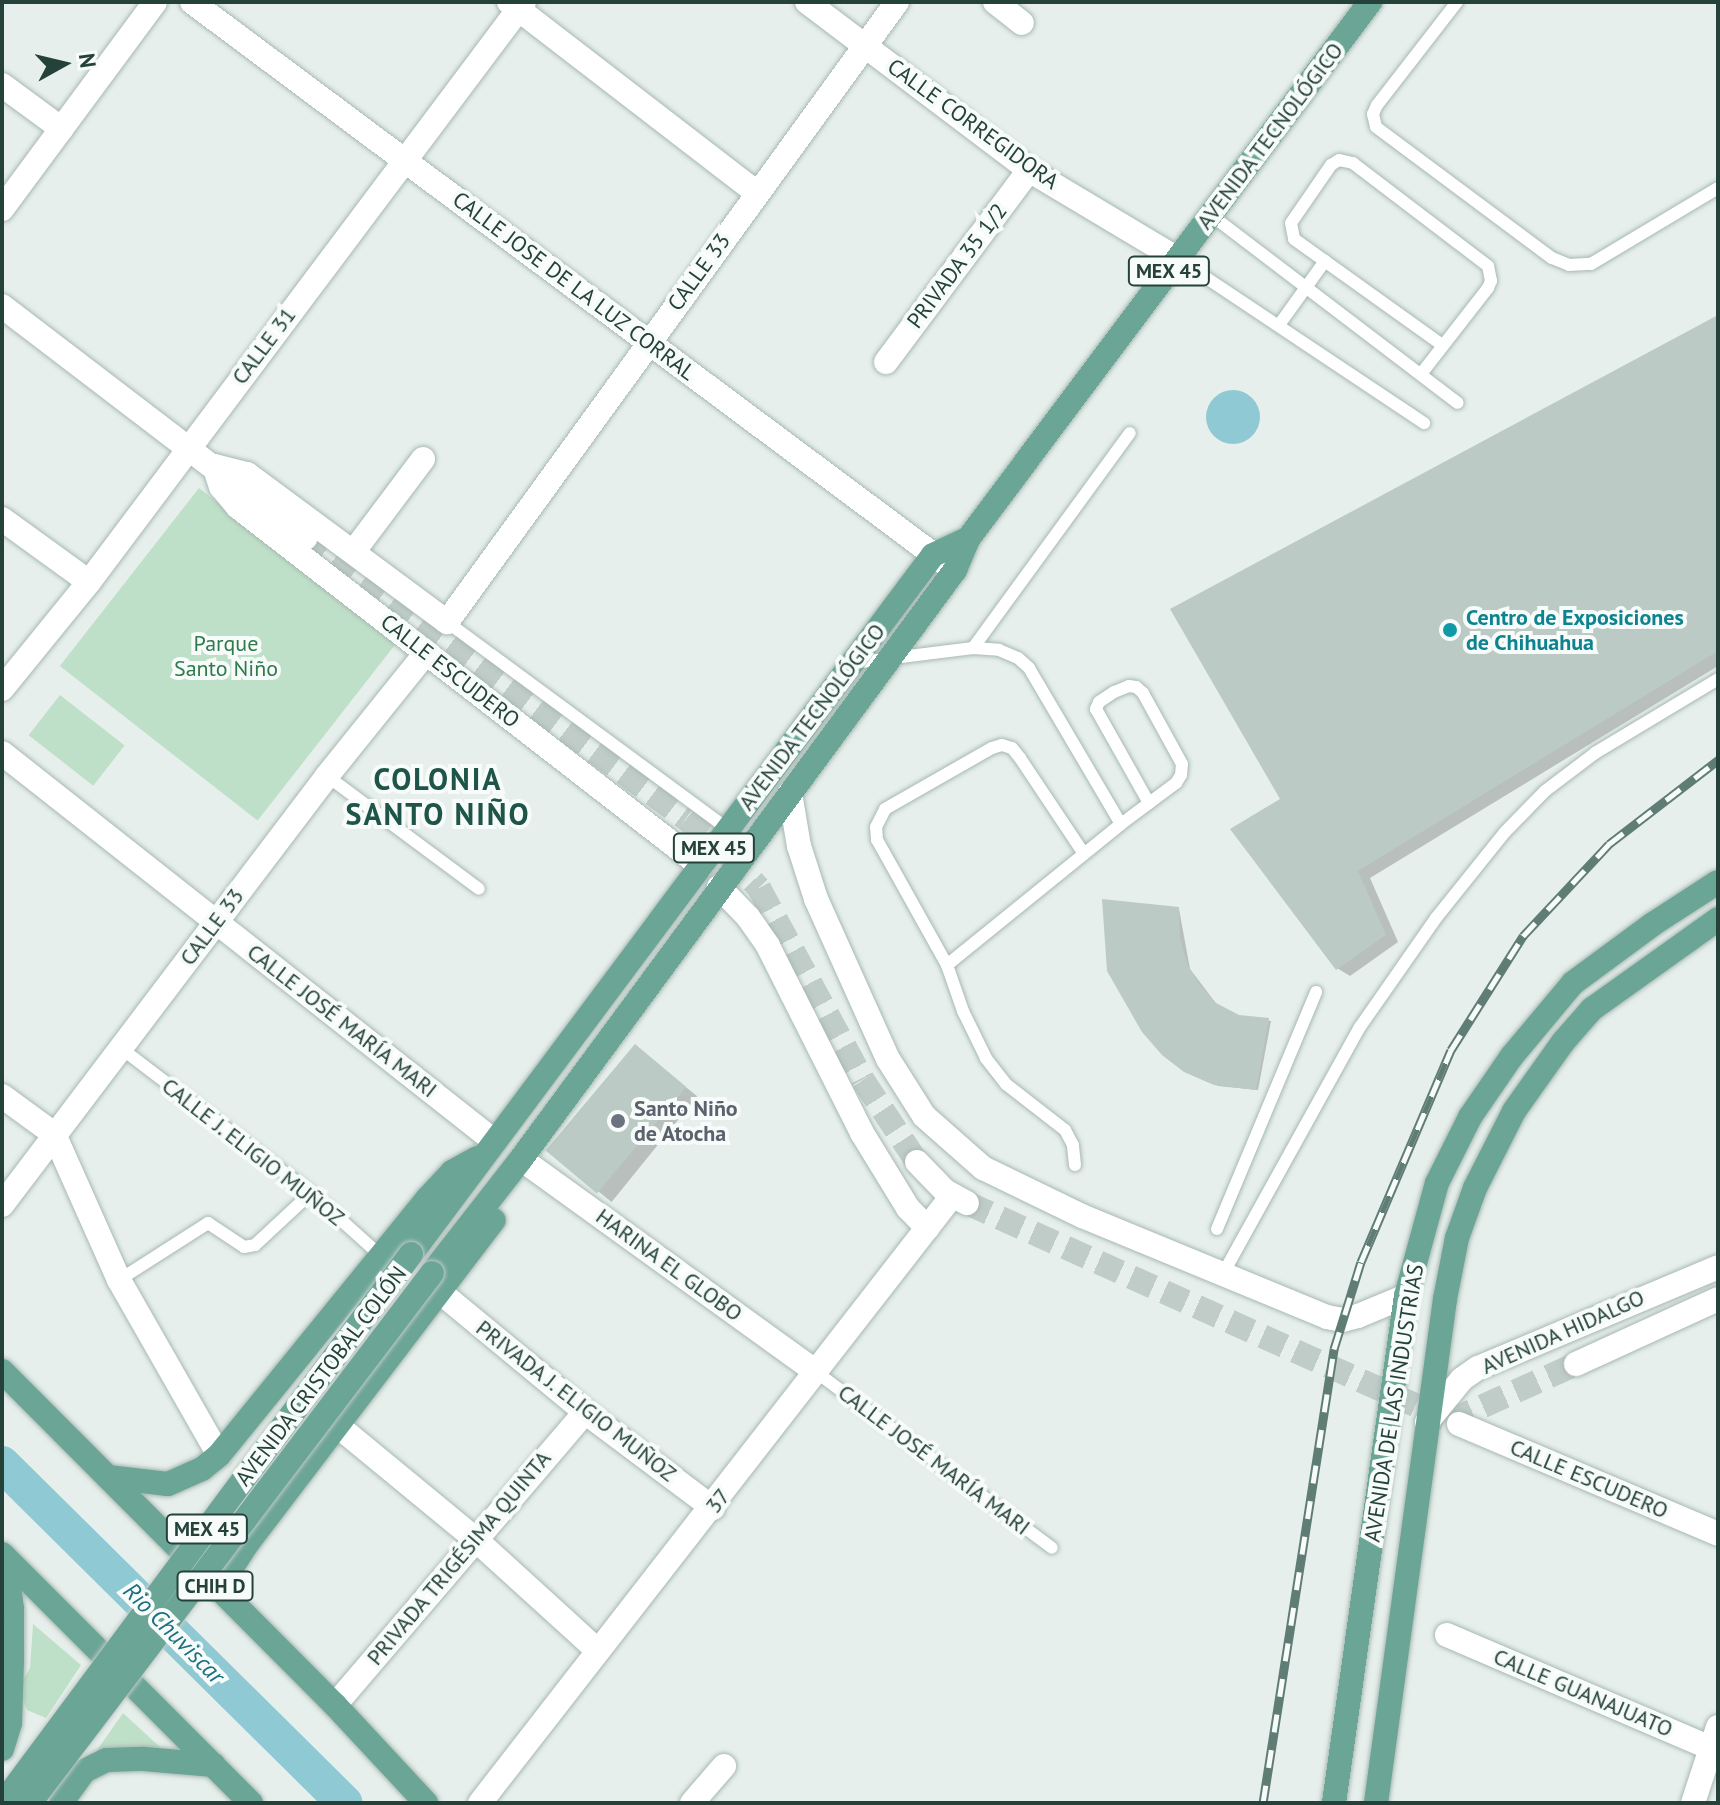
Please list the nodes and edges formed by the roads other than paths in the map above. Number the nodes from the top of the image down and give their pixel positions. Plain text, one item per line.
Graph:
1 (155, 2) edge
2 (192, 2) edge
3 (807, 2) edge
4 (897, 2) edge
5 (995, 2) edge
6 (1370, 2) edge
7 (1457, 2) edge
8 (517, 4) edge
9 (1022, 23) dead end
10 (865, 46) junction
11 (2, 85) edge
12 (62, 129) junction
13 (404, 158) junction
14 (1029, 170) junction
15 (1718, 188) edge
16 (757, 193) junction
17 (2, 209) edge
18 (1211, 215) junction
19 (1178, 259) junction
20 (1325, 261) junction
21 (1308, 287) junction
22 (2, 306) edge
23 (1279, 325) junction
24 (649, 341) junction
25 (1442, 345) junction
26 (886, 362) dead end
27 (1421, 374) junction
28 (1458, 403) dead end
29 (1424, 423) dead end
30 (1130, 433) dead end
31 (189, 447) junction
32 (423, 459) dead end
33 (214, 466) junction
34 (2, 519) edge
35 (305, 538) tunnel mouth
36 (968, 539) junction
37 (354, 551) junction
38 (933, 555) junction
39 (955, 570) junction
40 (89, 582) junction
41 (447, 622) junction
42 (973, 648) junction
43 (426, 653) junction
44 (888, 659) junction
45 (852, 663) junction
46 (1718, 679) edge
47 (2, 689) edge
48 (2, 753) edge
49 (327, 776) junction
50 (790, 793) junction
51 (1149, 803) junction
52 (1121, 824) junction
53 (728, 829) junction
54 (1084, 854) junction
55 (701, 866) junction
56 (1718, 882) edge
57 (719, 887) junction
58 (479, 889) dead end
59 (215, 922) junction
60 (1717, 923) edge
61 (947, 965) junction
62 (1316, 992) dead end
63 (122, 1049) junction
64 (2, 1096) edge
65 (54, 1134) junction
66 (490, 1148) junction
67 (917, 1162) tunnel mouth
68 (1075, 1165) dead end
69 (515, 1167) junction
70 (311, 1193) junction
71 (2, 1205) edge
72 (927, 1228) junction
73 (1217, 1229) dead end
74 (382, 1257) junction
75 (1718, 1267) edge
76 (1224, 1272) junction
77 (119, 1280) junction
78 (436, 1282) junction
79 (1406, 1296) junction
80 (1718, 1299) edge
81 (1576, 1364) tunnel mouth
82 (2, 1371) edge
83 (816, 1372) junction
84 (585, 1412) junction
85 (1427, 1422) junction
86 (1459, 1424) tunnel mouth
87 (338, 1426) junction
88 (219, 1455) junction
89 (108, 1477) junction
90 (713, 1508) junction
91 (1718, 1534) edge
92 (475, 1539) junction
93 (1052, 1548) dead end
94 (4, 1556) edge
95 (218, 1589) junction
96 (1447, 1635) dead end
97 (597, 1650) junction
98 (335, 1705) junction
99 (6, 1708) edge
100 (1716, 1742) edge
101 (2, 1749) edge
102 (214, 1765) junction
103 (724, 1766) dead end
104 (3, 1803) edge
105 (30, 1803) edge
106 (61, 1803) edge
107 (251, 1803) edge
108 (426, 1803) edge
109 (480, 1803) edge
110 (692, 1803) edge
111 (1334, 1803) edge
112 (1376, 1803) edge
113 (1693, 1803) edge

1 - 12 street
2 - 13 street, CALLE JOSE DE LA LUZ CORRAL
3 - 10 street, CALLE CORREGIDORA
4 - 10 street, CALLE 33
5 - 9 street
6 - 18 main road, AVENIDA TECNOLÓGICO / MEX 45
7 - 15 lane
8 - 13 street, CALLE 31
8 - 16 street
10 - 14 street, CALLE CORREGIDORA
10 - 16 street, CALLE 33
11 - 12 street
12 - 17 street
13 - 24 street, CALLE JOSE DE LA LUZ CORRAL
13 - 31 street, CALLE 31
14 - 19 street, CALLE CORREGIDORA
14 - 26 street, PRIVADA 35 1/2
16 - 24 street, CALLE 33
18 - 19 main road, AVENIDA TECNOLÓGICO / MEX 45
18 - 21 lane
19 - 23 lane, CALLE CORREGIDORA
19 - 36 main road, AVENIDA TECNOLÓGICO / MEX 45
20 - 21 lane
20 - 25 lane
20 - 25 lane
21 - 23 lane
21 - 27 lane
22 - 31 street, CALLE ESCUDERO
23 - 29 lane, CALLE CORREGIDORA
24 - 38 street, CALLE JOSE DE LA LUZ CORRAL
24 - 41 street, CALLE 33
25 - 27 lane
27 - 28 lane
30 - 42 lane
31 - 33 street, CALLE ESCUDERO
31 - 40 street, CALLE 31
32 - 37 street
33 - 35 street, CALLE ESCUDERO
33 - 37 street
33 - 43 street, CALLE ESCUDERO
34 - 40 street
36 - 38 main road, AVENIDA TECNOLÓGICO / MEX 45
36 - 39 main road, AVENIDA TECNOLÓGICO / MEX 45
37 - 41 street
38 - 39 street, CALLE JOSE DE LA LUZ CORRAL
38 - 45 main road, AVENIDA TECNOLÓGICO / MEX 45
39 - 44 main road, AVENIDA TECNOLÓGICO / MEX 45
40 - 47 street, CALLE 31
41 - 53 lane
42 - 44 lane
42 - 52 lane
43 - 49 street, CALLE 33
43 - 55 street, CALLE ESCUDERO
44 - 45 lane
44 - 50 main road, AVENIDA TECNOLÓGICO / MEX 45
45 - 53 main road, AVENIDA TECNOLÓGICO / MEX 45
46 - 76 lane
48 - 59 street, CALLE JOSÉ MARÍA MARI
49 - 58 lane
49 - 59 street, CALLE 33
50 - 57 main road, AVENIDA TECNOLÓGICO / MEX 45
50 - 76 street
51 - 51 lane
51 - 52 lane
52 - 54 lane
53 - 55 main road, AVENIDA TECNOLÓGICO / MEX 45
54 - 61 lane
54 - 61 lane
55 - 66 main road, AVENIDA TECNOLÓGICO / MEX 45
56 - 79 main road, AVENIDA DE LAS INDUSTRIAS
57 - 69 main road, AVENIDA TECNOLÓGICO / MEX 45
57 - 72 street
59 - 63 street, CALLE 33
59 - 66 street, CALLE JOSÉ MARÍA MARI
60 - 85 main road, AVENIDA DE LAS INDUSTRIAS
61 - 68 lane
62 - 73 lane
63 - 65 street, CALLE 33
63 - 70 lane, CALLE J. ELIGIO MUÑOZ
64 - 65 street
65 - 71 street, CALLE 33
65 - 77 street
66 - 74 main road
66 - 104 main road, AVENIDA CRISTOBAL COLÓN / MEX 45, bridge
67 - 72 street, 37
69 - 78 main road, AVENIDA CRISTOBAL COLÓN / MEX 45
69 - 83 street, HARINA EL GLOBO
70 - 74 lane, CALLE J. ELIGIO MUÑOZ
70 - 77 lane
72 - 83 street, 37
74 - 88 main road
75 - 85 street, AVENIDA HIDALGO
76 - 79 street
77 - 88 street
78 - 84 street, PRIVADA J. ELIGIO MUÑOZ
78 - 87 main road
78 - 105 main road, AVENIDA CRISTOBAL COLÓN / MEX 45, bridge
79 - 111 main road, AVENIDA DE LAS INDUSTRIAS
80 - 81 street, AVENIDA HIDALGO
82 - 89 main road, CHIH D
83 - 90 street, 37
83 - 93 lane, CALLE JOSÉ MARÍA MARI
84 - 90 street, PRIVADA J. ELIGIO MUÑOZ
84 - 92 street, PRIVADA TRIGÉSIMA QUINTA
85 - 112 main road, AVENIDA DE LAS INDUSTRIAS
86 - 91 street, CALLE ESCUDERO
87 - 92 street
87 - 95 main road
88 - 89 main road
89 - 95 main road, CHIH D
90 - 97 street, 37
92 - 97 street
92 - 98 street, PRIVADA TRIGÉSIMA QUINTA
94 - 99 main road
94 - 102 main road
95 - 98 main road, CHIH D
96 - 100 street, CALLE GUANAJUATO
97 - 109 street, 37
98 - 108 main road, CHIH D
99 - 101 main road
100 - 113 street
102 - 106 main road
102 - 107 main road
103 - 110 street

